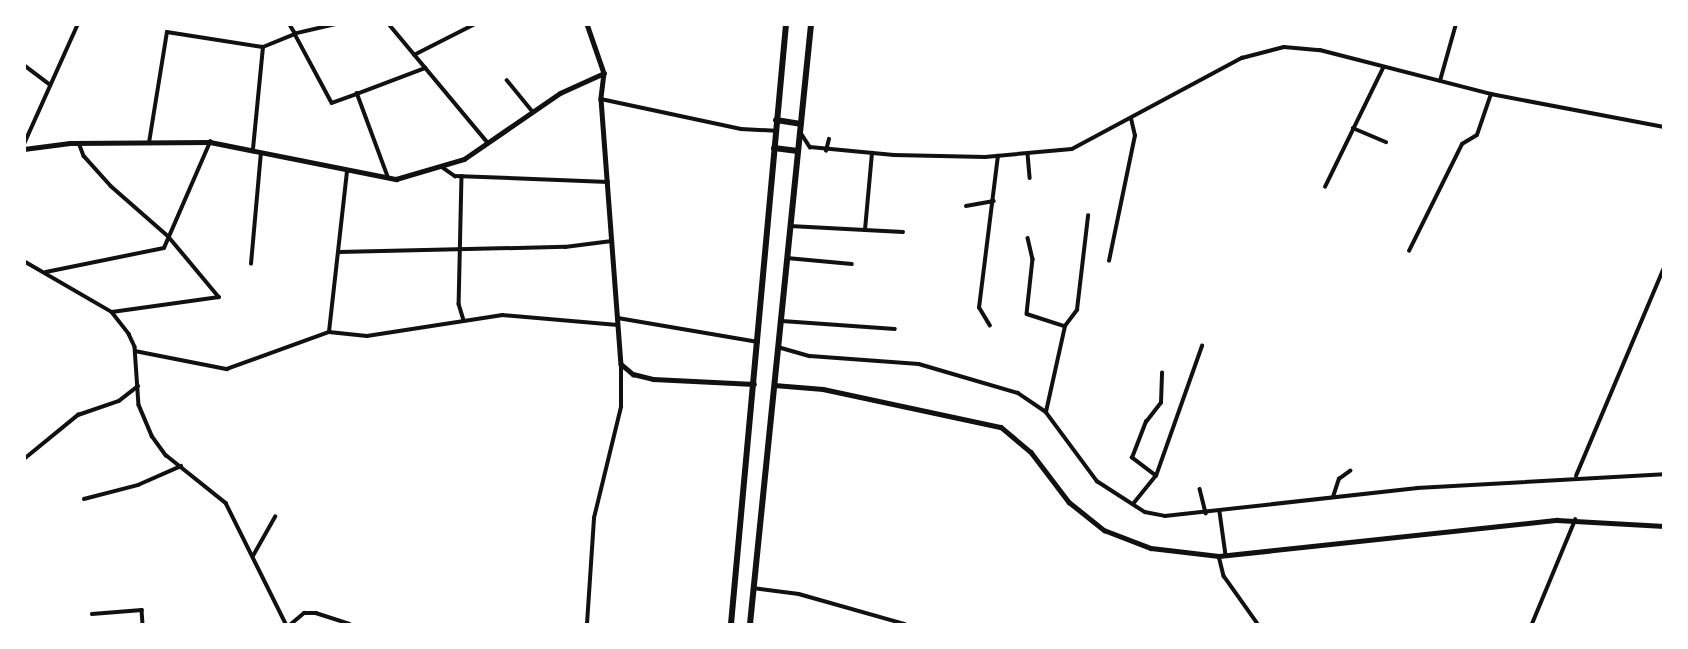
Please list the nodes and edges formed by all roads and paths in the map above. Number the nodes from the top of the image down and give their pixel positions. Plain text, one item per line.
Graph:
1 (78, 24) edge
2 (289, 24) edge
3 (338, 24) edge
4 (389, 24) edge
5 (475, 24) edge
6 (587, 24) edge
7 (786, 24) edge
8 (811, 24) edge
9 (1456, 24) edge
10 (295, 34) junction
11 (263, 47) junction
12 (414, 55) junction
13 (24, 65) edge
14 (425, 68) junction
15 (1382, 68) junction
16 (604, 73) junction
17 (507, 80) dead end
18 (1440, 81) junction
19 (49, 84) junction
20 (357, 94) junction
21 (1491, 94) junction
22 (601, 99) junction
23 (533, 112) junction
24 (1131, 118) junction
25 (776, 120) junction
26 (1664, 127) edge
27 (800, 128) junction
28 (1353, 128) junction
29 (775, 131) junction
30 (829, 139) dead end
31 (210, 142) junction
32 (1386, 142) dead end
33 (79, 143) junction
34 (149, 143) junction
35 (488, 143) junction
36 (24, 144) edge
37 (774, 148) junction
38 (24, 149) edge
39 (253, 149) junction
40 (262, 150) junction
41 (826, 150) junction
42 (798, 151) junction
43 (873, 153) junction
44 (1028, 155) junction
45 (998, 156) junction
46 (442, 166) junction
47 (347, 171) junction
48 (463, 176) junction
49 (388, 178) junction
50 (1030, 178) dead end
51 (608, 182) junction
52 (1325, 187) dead end
53 (994, 201) junction
54 (966, 206) dead end
55 (1088, 216) dead end
56 (790, 226) junction
57 (865, 230) junction
58 (903, 232) dead end
59 (169, 237) junction
60 (1028, 238) dead end
61 (612, 241) junction
62 (459, 250) junction
63 (1409, 251) dead end
64 (340, 252) junction
65 (787, 258) junction
66 (24, 261) edge
67 (1109, 261) dead end
68 (251, 264) dead end
69 (852, 264) dead end
70 (1664, 268) edge
71 (45, 272) junction
72 (112, 312) junction
73 (618, 318) junction
74 (779, 320) junction
75 (464, 321) junction
76 (619, 325) junction
77 (990, 326) dead end
78 (1065, 326) junction
79 (895, 328) dead end
80 (329, 331) junction
81 (759, 342) junction
82 (1202, 346) dead end
83 (778, 347) junction
84 (135, 351) junction
85 (621, 364) junction
86 (1162, 373) dead end
87 (754, 384) junction
88 (774, 385) junction
89 (138, 386) junction
90 (1046, 412) junction
91 (24, 459) edge
92 (181, 467) junction
93 (1350, 471) dead end
94 (1664, 474) edge
95 (1156, 476) junction
96 (1576, 476) junction
97 (1199, 489) dead end
98 (1333, 497) junction
99 (85, 499) dead end
100 (1133, 504) junction
101 (1220, 512) junction
102 (1206, 513) junction
103 (275, 517) dead end
104 (1575, 520) junction
105 (1664, 526) edge
106 (1226, 555) junction
107 (253, 556) junction
108 (1219, 556) junction
109 (753, 588) junction
110 (92, 614) dead end
111 (143, 625) edge
112 (286, 625) edge
113 (291, 625) edge
114 (349, 625) edge
115 (586, 625) edge
116 (731, 625) edge
117 (750, 625) edge
118 (905, 625) edge
119 (1258, 625) edge
120 (1532, 625) edge

1 - 19 street
2 - 10 street
3 - 10 street
4 - 12 street
5 - 12 street
6 - 16 street
7 - 25 highway
8 - 27 highway
9 - 18 street
10 - 11 street
10 - 20 street
11 - 34 street
11 - 39 street
12 - 14 street
13 - 19 street
14 - 20 street
14 - 35 street
15 - 18 street
15 - 24 street
15 - 28 street
16 - 22 street
16 - 23 street
17 - 23 street
18 - 21 street
19 - 36 street
20 - 49 street
21 - 26 street
21 - 63 street
22 - 29 street
22 - 51 street
23 - 35 street
24 - 44 street
24 - 67 street
25 - 27 highway
25 - 29 highway
27 - 41 street
27 - 42 highway
28 - 32 street
28 - 52 street
29 - 37 highway
30 - 41 street
31 - 34 street
31 - 39 street
31 - 59 street
33 - 34 street
33 - 38 street
33 - 59 street
35 - 46 street
37 - 42 highway
37 - 81 highway
39 - 40 street
40 - 47 street
40 - 68 street
41 - 43 street
42 - 56 highway
43 - 45 street
43 - 57 street
44 - 45 street
44 - 50 street
45 - 53 street
46 - 48 street
46 - 49 street
47 - 49 street
47 - 64 street
48 - 51 street
48 - 62 street
51 - 61 street
53 - 54 street
53 - 77 street
55 - 78 street
56 - 57 street
56 - 65 highway
57 - 58 street
59 - 71 street
59 - 72 street
60 - 78 street
61 - 62 street
61 - 73 street
62 - 64 street
62 - 75 street
64 - 80 street
65 - 69 street
65 - 74 highway
66 - 71 street
70 - 96 street
71 - 72 street
72 - 84 street
73 - 76 street
73 - 81 street
74 - 79 street
74 - 83 highway
75 - 76 street
75 - 80 street
76 - 85 street
78 - 90 street
80 - 84 street
81 - 87 highway
82 - 95 street
83 - 88 highway
83 - 90 street
84 - 89 street
85 - 87 street
85 - 115 street
86 - 95 street
87 - 116 highway
88 - 108 street
88 - 109 highway
89 - 91 street
89 - 92 street
90 - 100 street
92 - 99 street
92 - 107 street
93 - 98 street
94 - 96 street
95 - 100 street
96 - 98 street
97 - 102 street
98 - 101 street
100 - 102 street
101 - 102 street
101 - 106 street
103 - 107 street
104 - 105 street
104 - 106 street
104 - 120 street
106 - 108 street
107 - 112 street
108 - 119 street
109 - 117 highway
109 - 118 street
110 - 111 street
113 - 114 street

